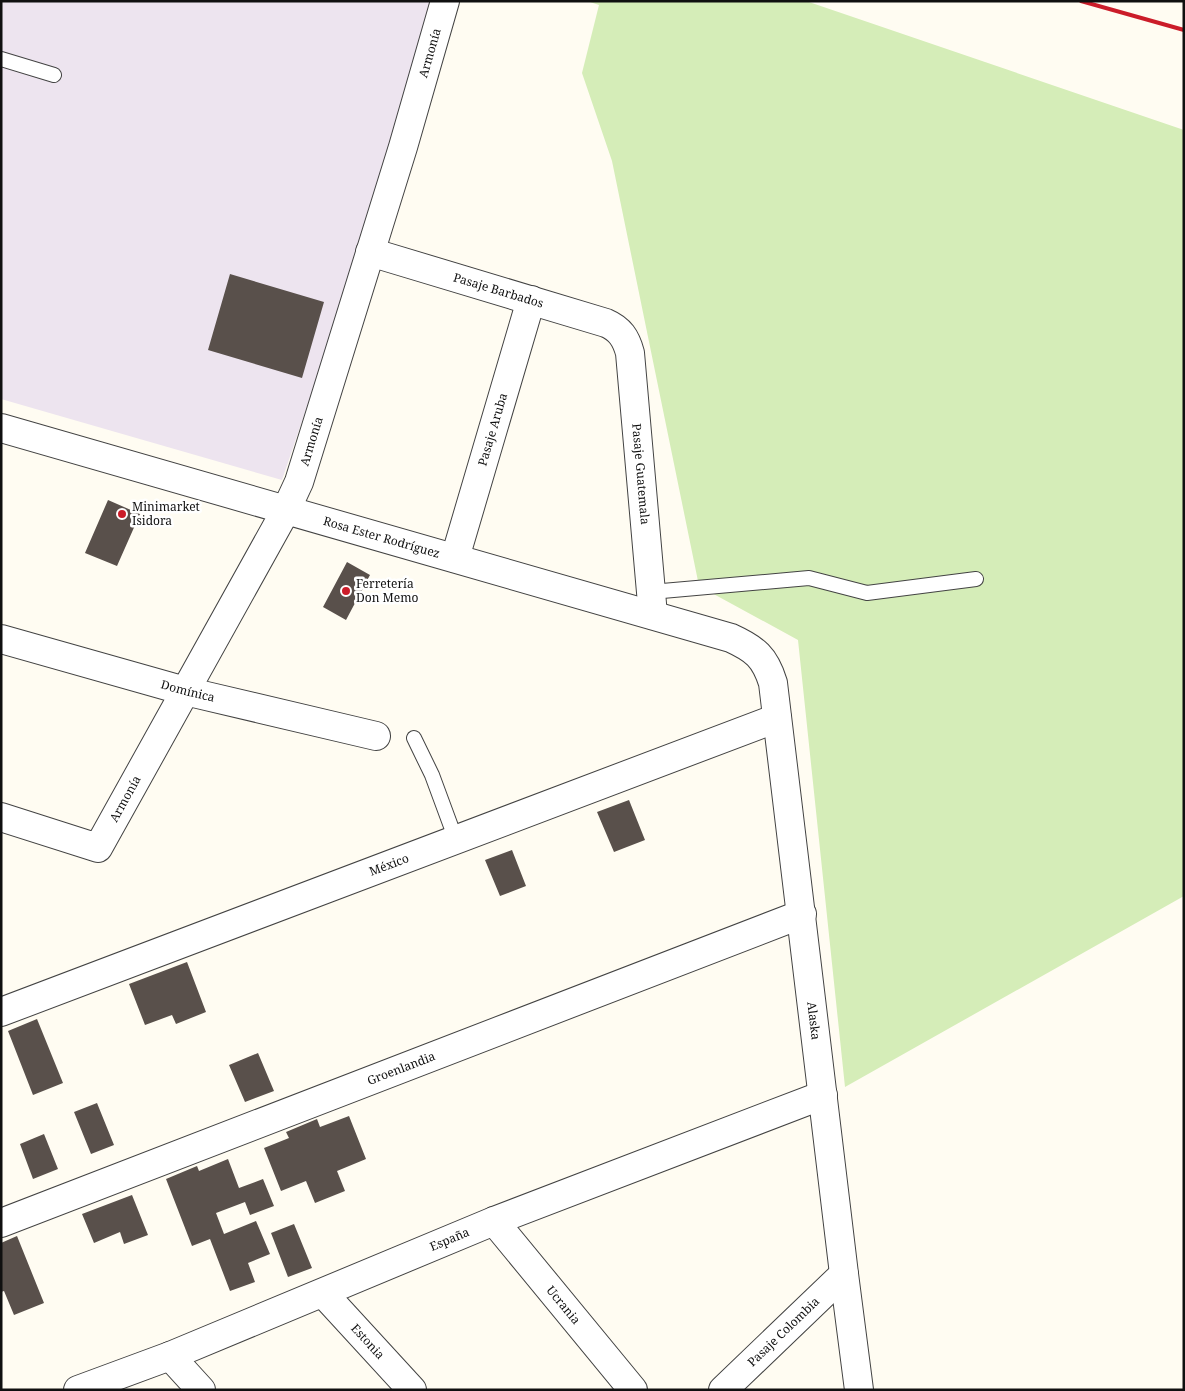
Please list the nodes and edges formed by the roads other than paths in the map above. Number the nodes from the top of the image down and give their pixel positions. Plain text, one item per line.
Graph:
1 (445, 1) edge
2 (1, 59) edge
3 (54, 75) dead end
4 (370, 252) junction
5 (531, 300) junction
6 (622, 334) joint
7 (1, 428) edge
8 (286, 510) junction
9 (455, 558) junction
10 (976, 579) dead end
11 (652, 604) junction
12 (1, 638) edge
13 (760, 655) joint
14 (185, 691) junction
15 (777, 718) junction
16 (376, 736) dead end
17 (414, 738) dead end
18 (1, 818) edge
19 (456, 840) junction
20 (802, 914) junction
21 (1, 1012) edge
22 (823, 1094) junction
23 (494, 1221) junction
24 (1, 1223) edge
25 (844, 1274) junction
26 (323, 1293) junction
27 (170, 1356) junction
28 (78, 1390) edge
29 (201, 1390) edge
30 (412, 1390) edge
31 (633, 1390) edge
32 (723, 1390) edge
33 (860, 1390) edge

1 - 4 street, Armonía
2 - 3 lane
4 - 5 street, Pasaje Barbados
4 - 8 street, Armonía
5 - 6 street, Pasaje Barbados
5 - 9 street, Pasaje Aruba
6 - 11 street, Pasaje Guatemala
7 - 8 street, Rosa Ester Rodríguez
8 - 9 street, Rosa Ester Rodríguez
8 - 14 street, Armonía
9 - 11 street, Rosa Ester Rodríguez
10 - 11 lane
11 - 13 street, Rosa Ester Rodríguez
12 - 14 street, Domínica
13 - 15 street, Alaska
14 - 16 street, Domínica
14 - 18 street, Armonía
15 - 19 street, México
15 - 20 street, Alaska
17 - 19 lane
19 - 21 street, México
20 - 22 street, Alaska
20 - 24 street, Groenlandia
22 - 23 street, España
22 - 25 street, Alaska
23 - 26 street, España
23 - 31 street, Ucrania
25 - 32 street, Pasaje Colombia
25 - 33 street, Alaska
26 - 27 street, España
26 - 30 street, Estonia
27 - 28 street, España
27 - 29 street

